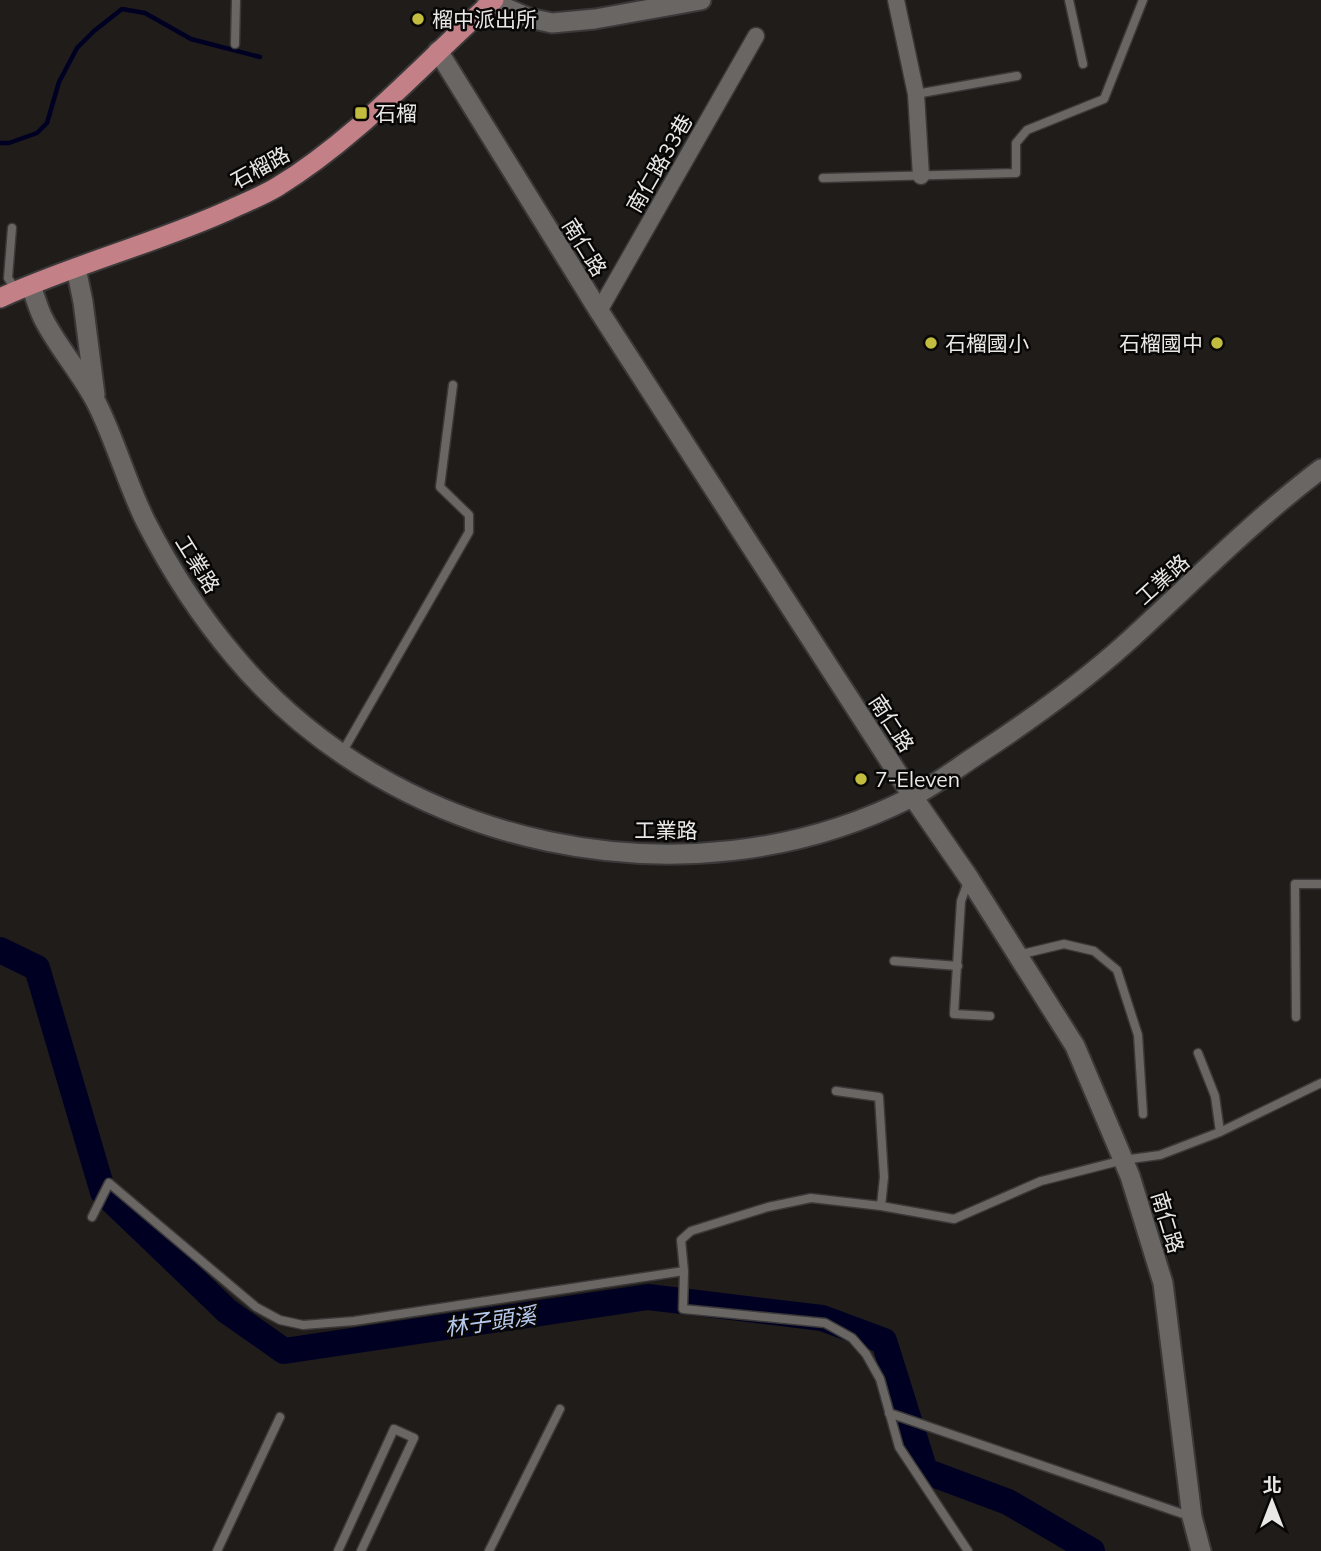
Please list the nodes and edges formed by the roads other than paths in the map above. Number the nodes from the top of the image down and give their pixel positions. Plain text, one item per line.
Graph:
1 (236, 0) edge
2 (701, 0) edge
3 (896, 0) edge
4 (1069, 0) edge
5 (1143, 0) edge
6 (491, 1) edge
7 (756, 36) dead end
8 (235, 44) dead end
9 (438, 51) junction
10 (1083, 64) dead end
11 (1017, 76) dead end
12 (916, 94) junction
13 (921, 176) junction
14 (823, 178) dead end
15 (12, 228) dead end
16 (76, 268) junction
17 (16, 291) edge
18 (598, 311) junction
19 (453, 385) dead end
20 (97, 403) junction
21 (1321, 469) edge
22 (342, 754) junction
23 (913, 797) junction
24 (969, 878) junction
25 (1321, 884) edge
26 (1018, 955) junction
27 (894, 961) dead end
28 (958, 965) junction
29 (990, 1016) dead end
30 (1296, 1017) dead end
31 (1198, 1053) dead end
32 (1321, 1083) edge
33 (836, 1091) dead end
34 (1143, 1114) dead end
35 (1220, 1132) junction
36 (1123, 1160) junction
37 (881, 1206) junction
38 (92, 1217) dead end
39 (684, 1271) junction
40 (559, 1409) dead end
41 (889, 1413) junction
42 (280, 1418) dead end
43 (1192, 1517) junction
44 (217, 1551) edge
45 (338, 1551) edge
46 (361, 1551) edge
47 (489, 1551) edge
48 (968, 1551) edge
49 (1201, 1551) edge

1 - 8 lane
2 - 6 street
3 - 12 street
4 - 10 lane
5 - 13 lane
6 - 9 main road, 石榴路
7 - 18 street, 南仁路33巷
9 - 16 main road, 石榴路
9 - 18 street, 南仁路
11 - 12 lane
12 - 13 street
13 - 14 lane
15 - 17 lane
16 - 17 main road, 石榴路
16 - 20 street, 工業路
17 - 20 street, 工業路
18 - 23 street, 南仁路
19 - 22 lane
20 - 22 street, 工業路
21 - 23 street, 工業路
22 - 23 street, 工業路
23 - 24 street, 南仁路
24 - 26 street, 南仁路
24 - 28 lane
25 - 30 lane
26 - 34 lane
26 - 36 street, 南仁路
27 - 28 lane
28 - 29 lane
31 - 35 lane
32 - 35 lane
33 - 37 lane
35 - 36 lane
36 - 37 lane
36 - 43 street, 南仁路
37 - 39 lane
38 - 39 lane
39 - 41 lane
40 - 47 lane
41 - 43 lane
41 - 48 lane
42 - 44 lane
43 - 49 street, 南仁路
45 - 46 lane

